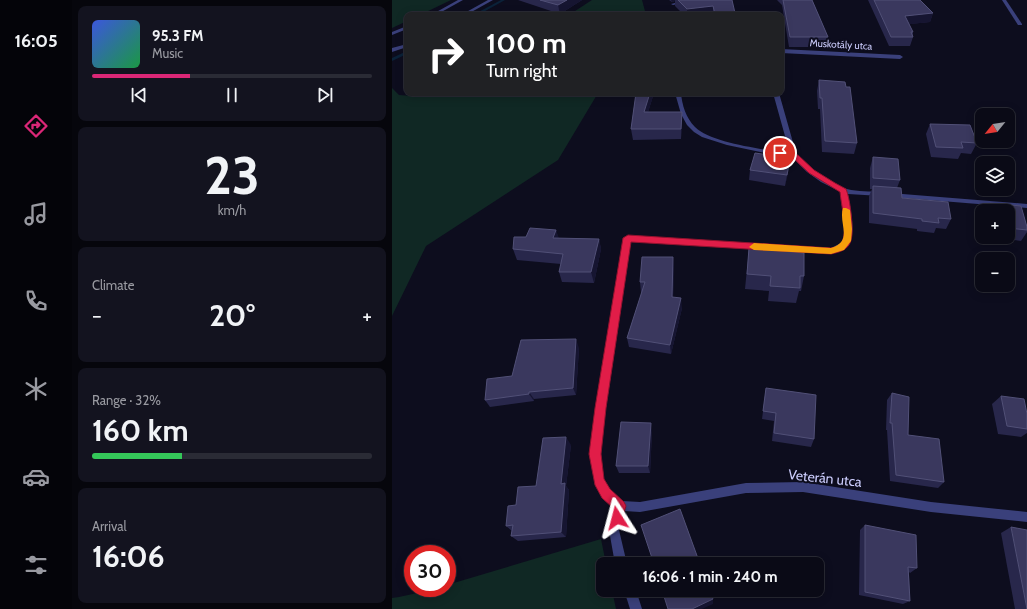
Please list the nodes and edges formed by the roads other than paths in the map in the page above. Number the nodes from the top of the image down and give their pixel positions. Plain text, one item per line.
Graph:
1 (461, 0) edge
2 (491, 0) edge
3 (694, 0) edge
4 (1004, 0) edge
5 (672, 4) dead end
6 (439, 12) edge
7 (469, 12) edge
8 (1020, 24) dead end
9 (404, 28) edge
10 (392, 34) edge
11 (404, 45) edge
12 (392, 50) edge
13 (784, 51) edge
14 (900, 57) dead end
15 (679, 96) edge
16 (777, 96) edge
17 (795, 157) junction
18 (844, 190) junction
19 (1027, 206) edge
20 (620, 506) junction
21 (1027, 517) edge
22 (620, 557) edge
23 (632, 597) edge
24 (636, 609) edge

1 - 6 street
2 - 7 street
3 - 5 street
4 - 8 street
9 - 10 street
11 - 12 street
13 - 14 street, Muskotály utca
15 - 17 street
16 - 17 street
17 - 18 street
18 - 19 street
18 - 20 street
20 - 21 street, Veterán utca
20 - 22 street
23 - 24 street

